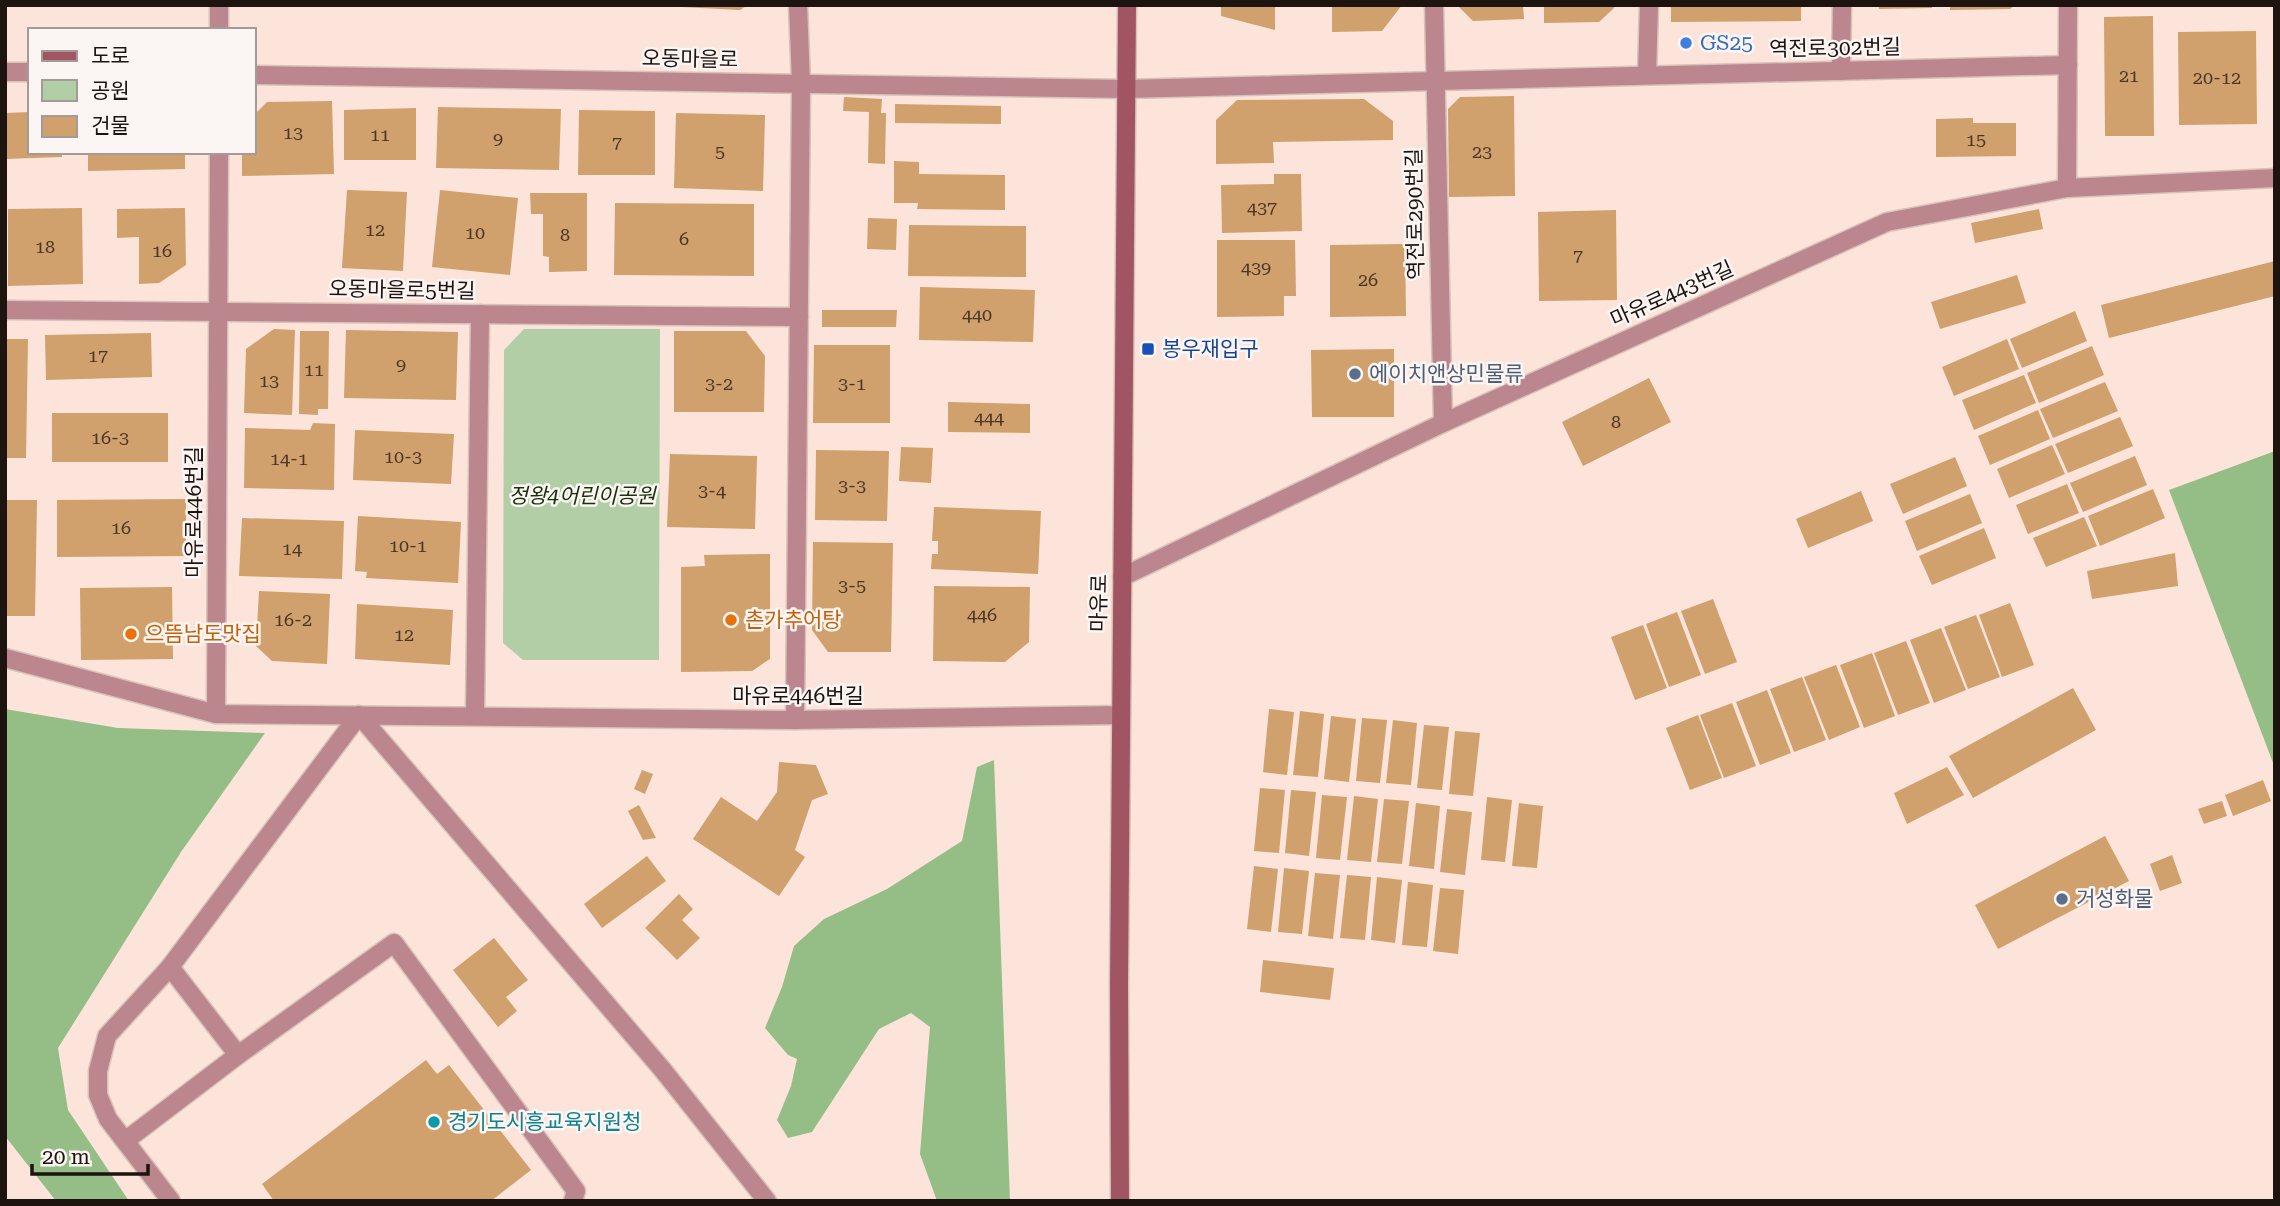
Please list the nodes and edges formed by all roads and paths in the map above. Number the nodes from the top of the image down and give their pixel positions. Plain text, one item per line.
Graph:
1 (219, 5) edge
2 (798, 5) edge
3 (1127, 5) edge
4 (1434, 5) edge
5 (1649, 5) edge
6 (1842, 5) edge
7 (2068, 5) edge
8 (219, 28) edge
9 (2068, 65) junction
10 (1841, 71) junction
11 (5, 72) edge
12 (28, 72) edge
13 (256, 75) edge
14 (1647, 75) junction
15 (1434, 81) junction
16 (800, 83) junction
17 (1126, 89) junction
18 (219, 154) edge
19 (2275, 178) edge
20 (2067, 188) junction
21 (5, 310) edge
22 (218, 311) junction
23 (480, 314) junction
24 (799, 317) junction
25 (1443, 423) junction
26 (1122, 577) junction
27 (5, 657) edge
28 (216, 714) junction
29 (359, 715) junction
30 (1121, 715) junction
31 (475, 716) junction
32 (795, 720) junction
33 (170, 967) junction
34 (238, 1055) junction
35 (125, 1141) junction
36 (171, 1201) edge
37 (573, 1201) edge
38 (767, 1201) edge
39 (1120, 1201) edge

1 - 8 street
2 - 16 street
3 - 17 main road, 마유로
4 - 15 street, 역전로290번길
5 - 14 street
6 - 10 street
7 - 9 street
9 - 10 street, 역전로302번길
9 - 20 street
10 - 14 street, 역전로302번길
11 - 12 street
13 - 16 street, 오동마을로
14 - 15 street, 역전로302번길
15 - 17 street, 역전로302번길
15 - 25 street, 역전로290번길
16 - 17 street, 오동마을로
16 - 24 street
17 - 26 main road, 마유로
18 - 22 street, 마유로446번길
19 - 20 street, 마유로443번길
20 - 25 street, 마유로443번길
21 - 22 street, 오동마을로5번길
22 - 23 street, 오동마을로5번길
22 - 28 street, 마유로446번길
23 - 24 street, 오동마을로5번길
23 - 31 street
24 - 32 street
25 - 26 street, 마유로443번길
26 - 30 main road, 마유로
27 - 28 street, 마유로446번길
28 - 29 street, 마유로446번길
29 - 31 street, 마유로446번길
29 - 33 street
29 - 38 street
30 - 32 street, 마유로446번길
30 - 39 main road, 마유로
31 - 32 street, 마유로446번길
33 - 34 street
33 - 35 street
34 - 35 street
34 - 37 street
35 - 36 street

